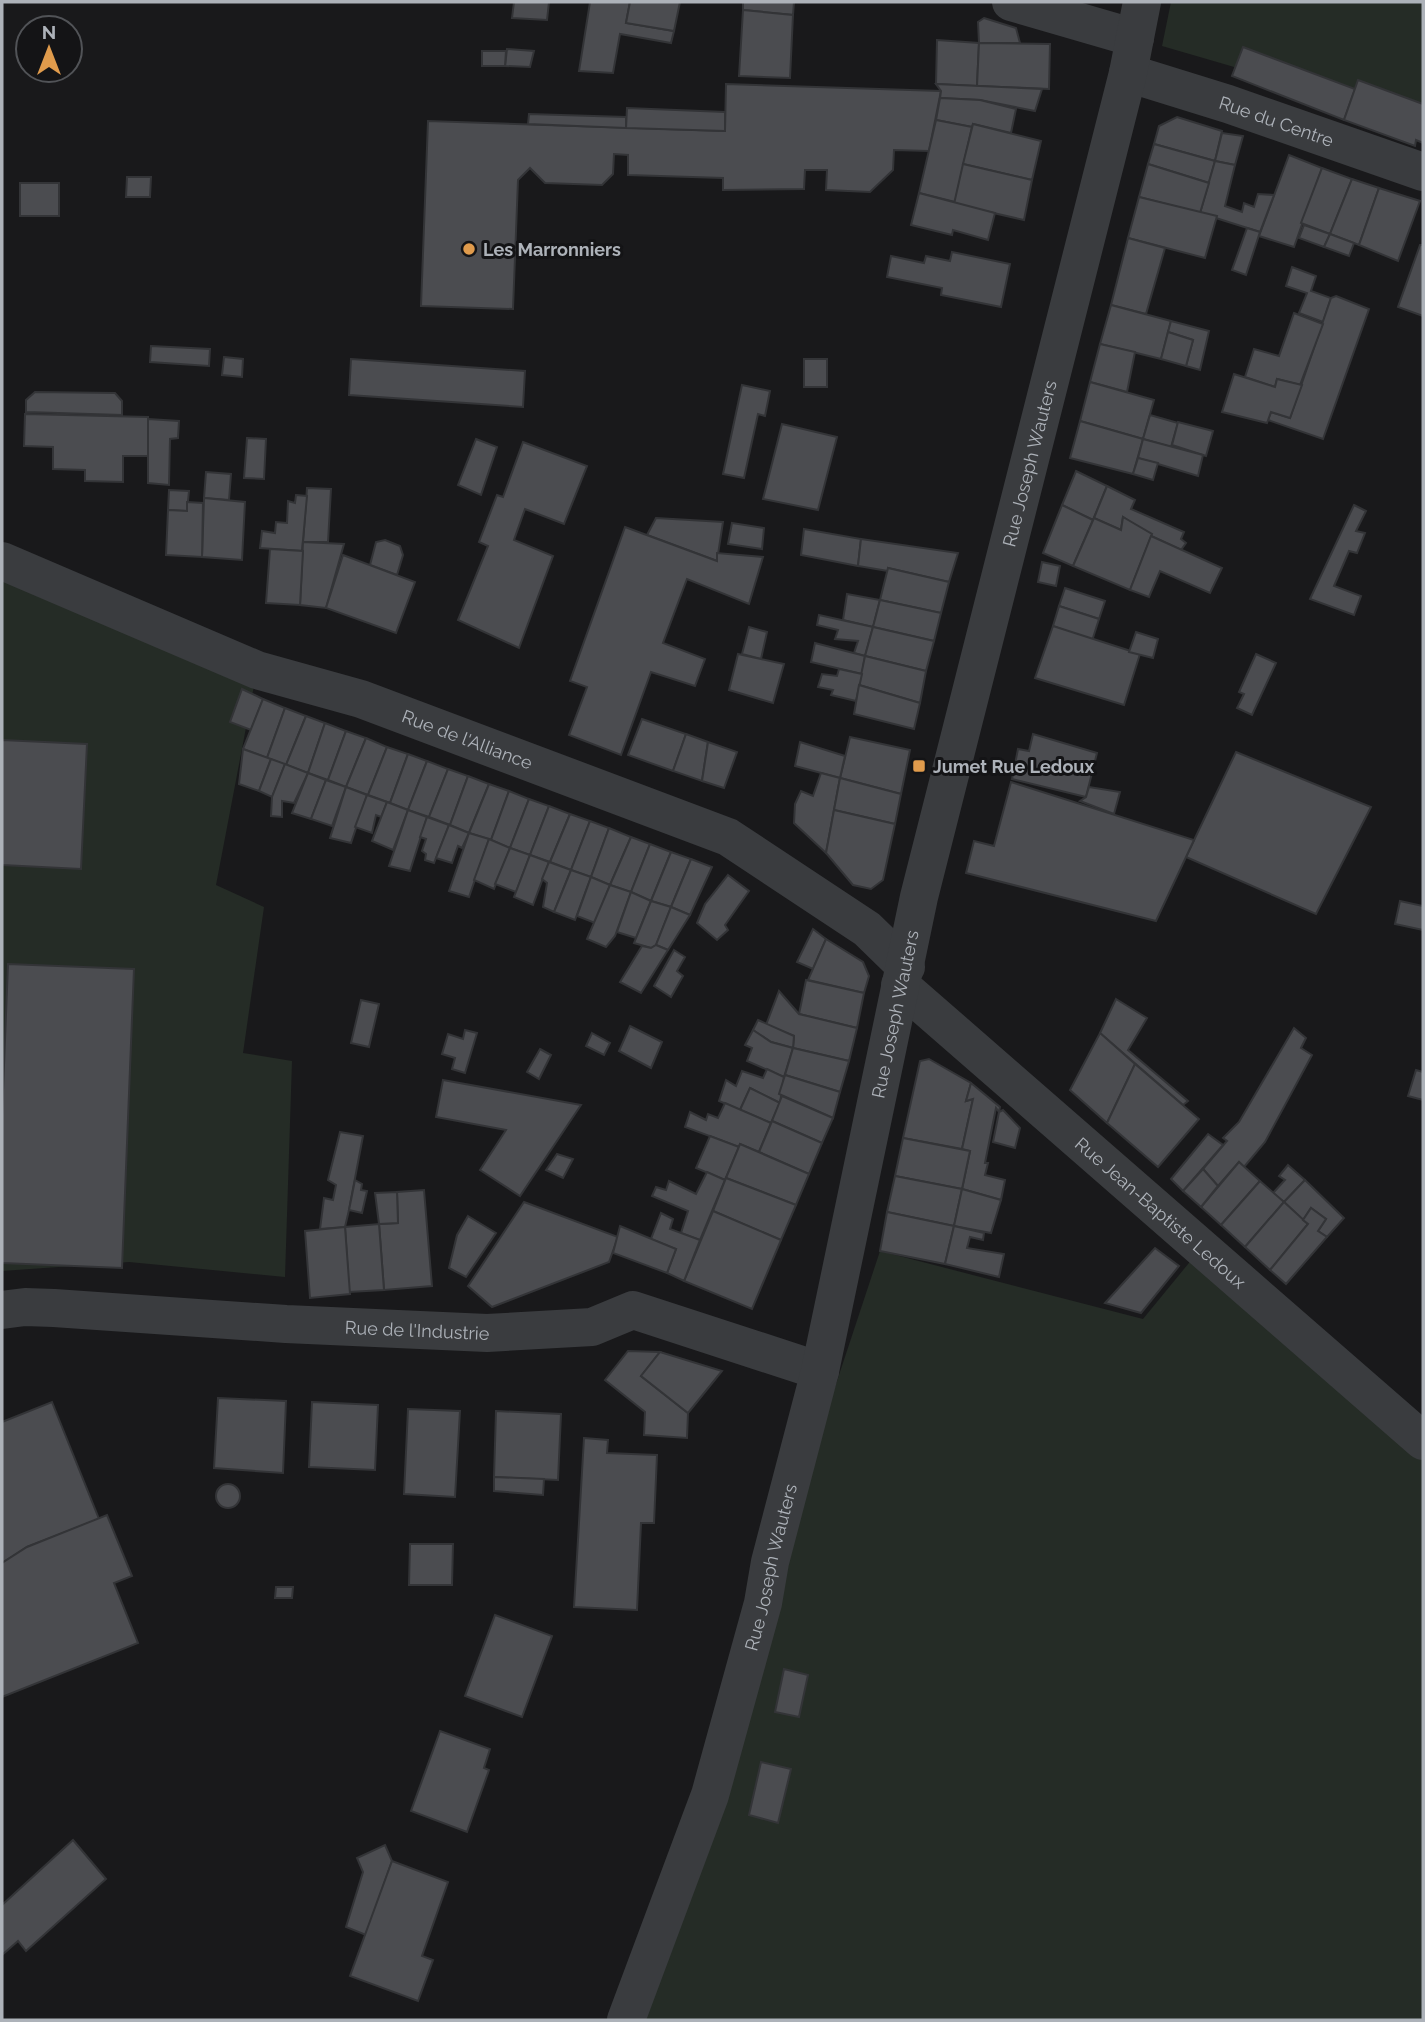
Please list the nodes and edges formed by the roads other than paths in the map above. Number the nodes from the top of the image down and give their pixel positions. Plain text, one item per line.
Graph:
1 (1011, 2) edge
2 (1142, 2) edge
3 (1131, 56) junction
4 (1423, 172) edge
5 (2, 561) edge
6 (903, 976) junction
7 (2, 1310) edge
8 (820, 1371) junction
9 (1423, 1441) edge
10 (626, 2020) edge

1 - 3 street, Rue du Centre
2 - 3 street, Rue Joseph Wauters
3 - 4 street, Rue du Centre
3 - 6 street, Rue Joseph Wauters
5 - 6 street, Rue de l'Alliance
6 - 8 street, Rue Joseph Wauters
6 - 9 street, Rue Jean-Baptiste Ledoux
7 - 8 street, Rue de l'Industrie
8 - 10 street, Rue Joseph Wauters

